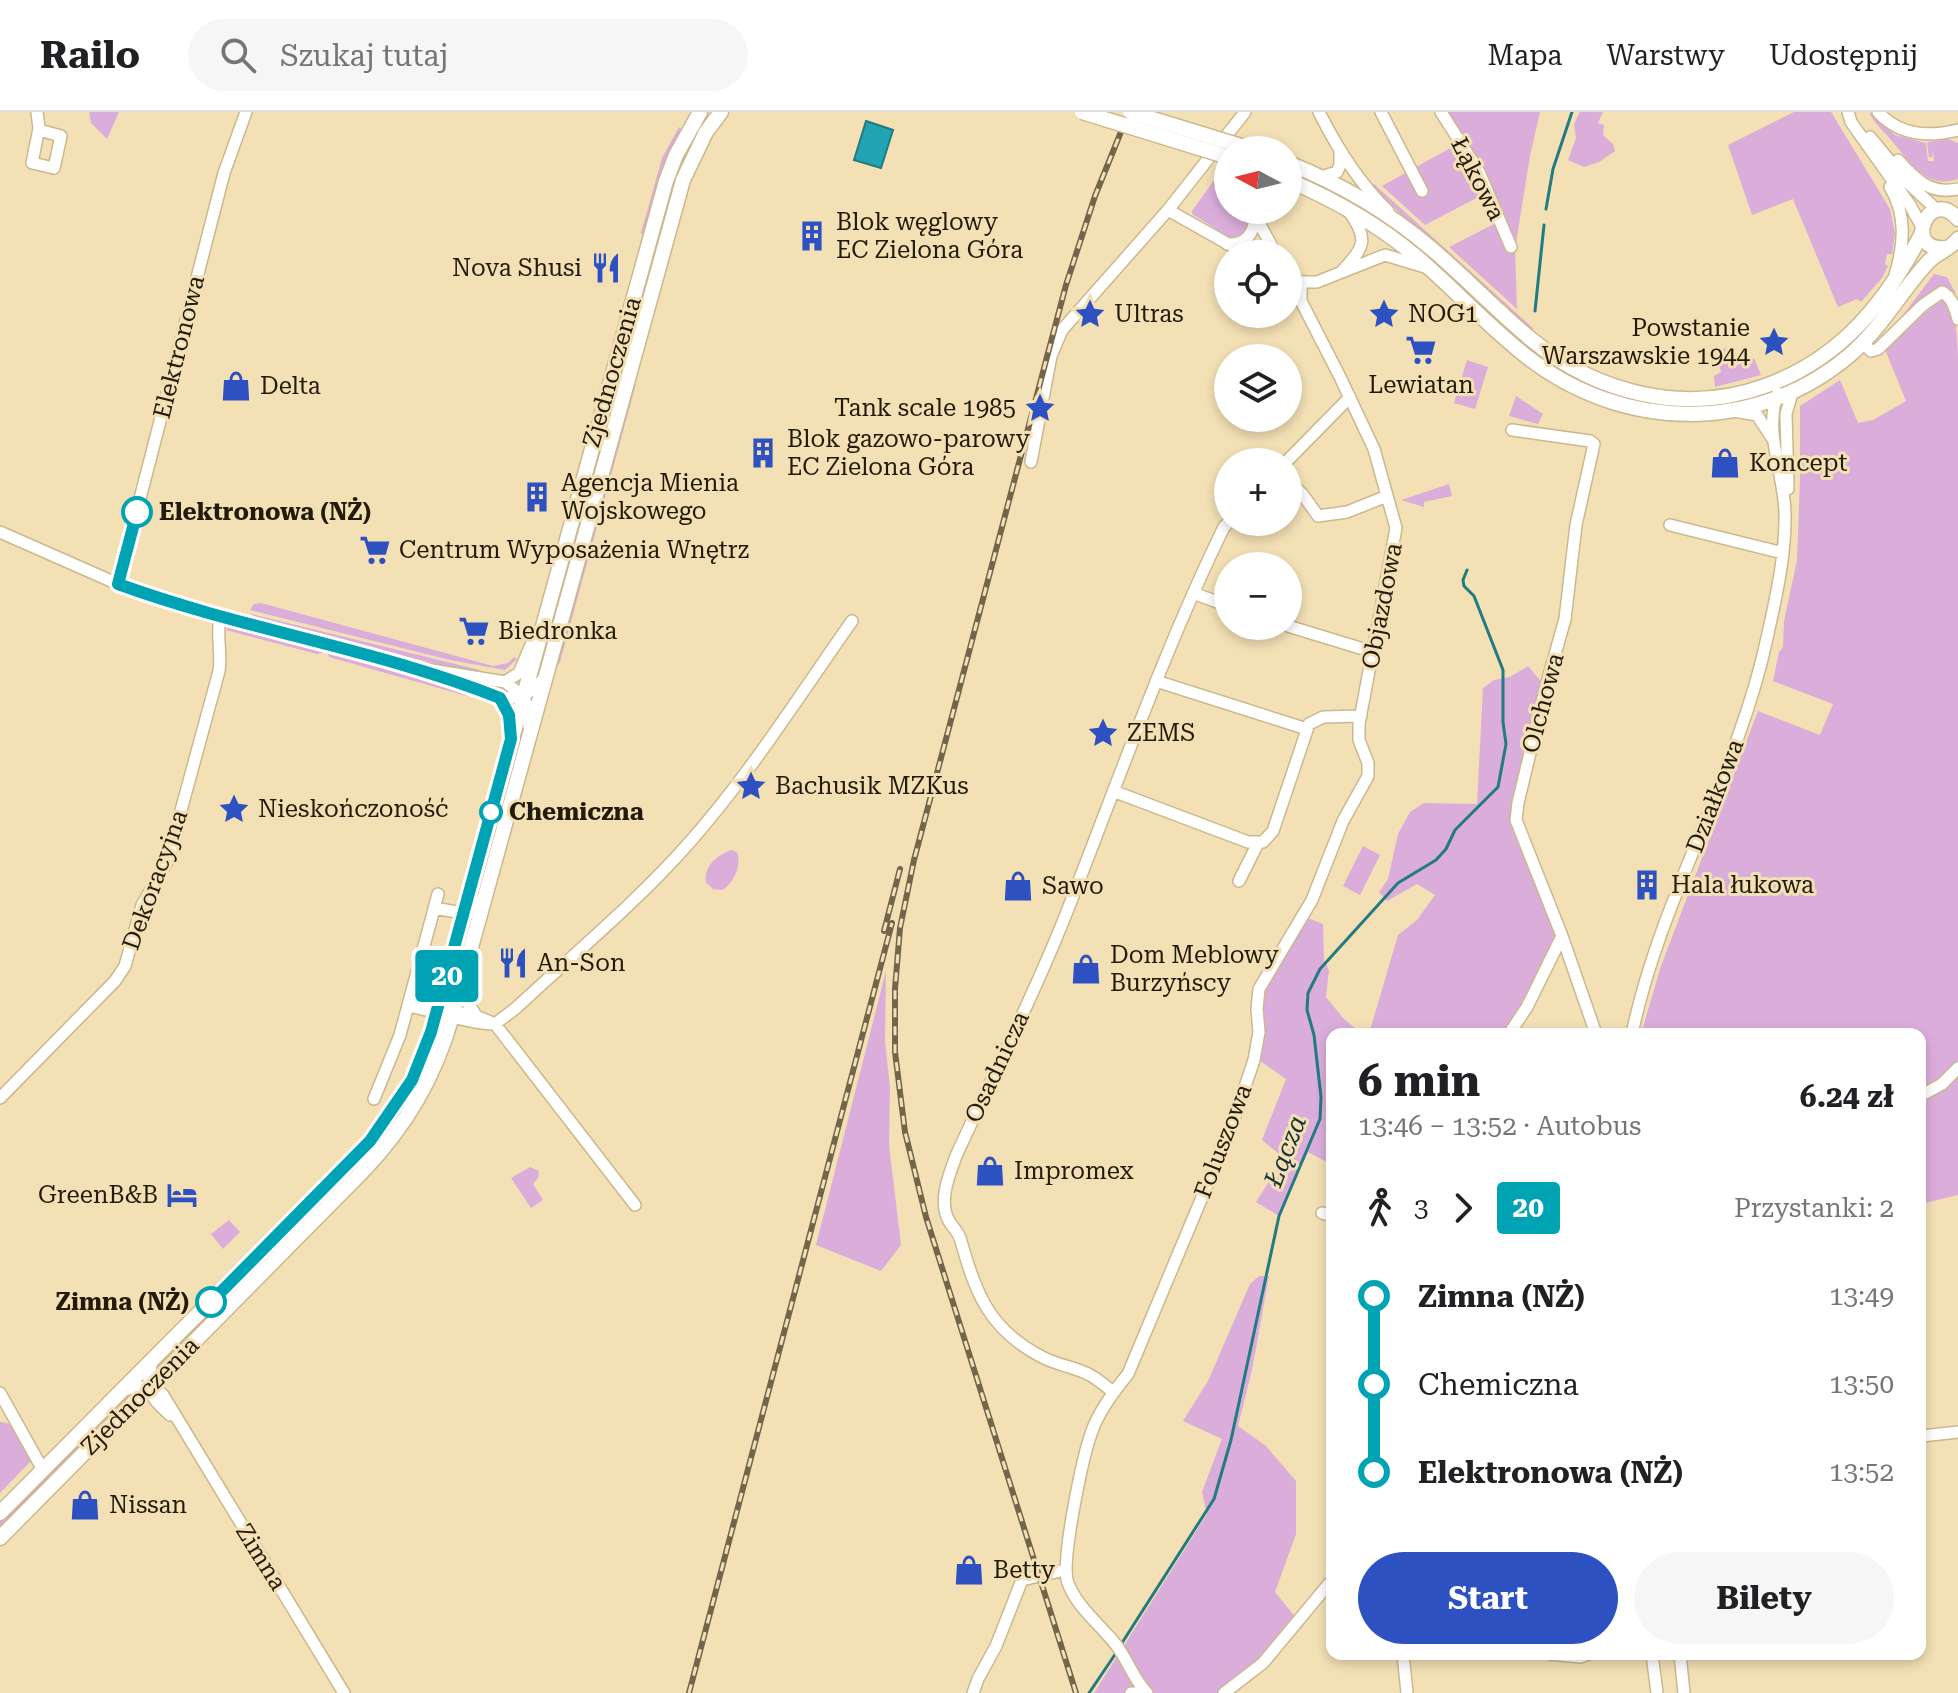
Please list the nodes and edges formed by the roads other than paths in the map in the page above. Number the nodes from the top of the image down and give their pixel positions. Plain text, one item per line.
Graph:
1 (37, 112) edge
2 (246, 112) edge
3 (700, 112) edge
4 (721, 112) edge
5 (1082, 112) edge
6 (1130, 112) edge
7 (1245, 112) edge
8 (1319, 112) edge
9 (1381, 112) edge
10 (1441, 112) edge
11 (1848, 112) edge
12 (1878, 112) edge
13 (1860, 124) junction
14 (39, 130) dead end
15 (1958, 130) edge
16 (1214, 138) edge
17 (1340, 151) junction
18 (1214, 153) edge
19 (1212, 154) joint
20 (1879, 161) junction
21 (1302, 169) edge
22 (1321, 177) junction
23 (1302, 187) edge
24 (1958, 189) edge
25 (1422, 191) dead end
26 (1958, 203) edge
27 (1348, 209) junction
28 (1168, 210) junction
29 (1940, 210) junction
30 (1958, 219) edge
31 (1402, 225) junction
32 (1922, 230) junction
33 (1220, 240) edge
34 (1952, 244) edge
35 (1511, 247) dead end
36 (1429, 269) junction
37 (1342, 271) junction
38 (1302, 282) edge
39 (1889, 291) junction
40 (1302, 303) edge
41 (1958, 319) edge
42 (1863, 343) junction
43 (1789, 376) junction
44 (1748, 392) junction
45 (1792, 393) junction
46 (1350, 397) junction
47 (1775, 401) junction
48 (1733, 411) junction
49 (1786, 414) junction
50 (1512, 430) dead end
51 (1775, 444) junction
52 (1299, 448) edge
53 (1031, 462) dead end
54 (1302, 494) edge
55 (1387, 496) junction
56 (1785, 509) junction
57 (1670, 525) dead end
58 (0, 532) edge
59 (1220, 536) edge
60 (1783, 553) junction
61 (118, 584) junction
62 (1193, 593) junction
63 (1214, 601) edge
64 (547, 607) junction
65 (220, 618) junction
66 (852, 621) dead end
67 (1302, 630) edge
68 (1373, 652) junction
69 (413, 667) junction
70 (547, 674) junction
71 (1156, 681) junction
72 (505, 682) junction
73 (523, 696) junction
74 (500, 698) junction
75 (1361, 716) junction
76 (1307, 729) junction
77 (511, 739) junction
78 (528, 740) junction
79 (1113, 791) junction
80 (1258, 843) junction
81 (1239, 881) dead end
82 (486, 893) junction
83 (438, 894) dead end
84 (434, 908) junction
85 (464, 914) junction
86 (475, 934) junction
87 (1562, 936) junction
88 (465, 970) junction
89 (408, 1006) junction
90 (475, 1014) junction
91 (436, 1015) junction
92 (453, 1015) junction
93 (495, 1024) junction
94 (1513, 1028) edge
95 (1594, 1028) edge
96 (1633, 1028) edge
97 (1958, 1068) edge
98 (1926, 1093) edge
99 (0, 1098) edge
100 (374, 1099) dead end
101 (635, 1205) dead end
102 (152, 1361) junction
103 (148, 1388) junction
104 (121, 1391) junction
105 (1113, 1392) junction
106 (0, 1393) edge
107 (1958, 1432) edge
108 (1926, 1436) edge
109 (43, 1470) junction
110 (0, 1513) edge
111 (0, 1538) edge
112 (1065, 1570) junction
113 (1326, 1587) edge
114 (1404, 1660) edge
115 (1653, 1660) edge
116 (1681, 1660) edge
117 (344, 1693) edge
118 (973, 1693) edge
119 (1147, 1693) edge
120 (1224, 1693) edge
121 (1407, 1693) edge
122 (1657, 1693) edge
123 (1684, 1693) edge

1 - 14 street
2 - 61 street, Elektronowa
3 - 64 main road, Zjednoczenia
4 - 70 main road, Zjednoczenia
5 - 18 main road, bridge
6 - 16 main road, bridge
7 - 19 street
8 - 17 street
9 - 25 street
10 - 35 street, Łąkowa
11 - 13 street
11 - 20 street
12 - 15 street
13 - 24 street
13 - 29 street
17 - 22 street
17 - 31 street
19 - 28 street
20 - 32 street
20 - 39 street
21 - 22 main road
22 - 31 main road
23 - 27 main road
26 - 29 main road
27 - 36 main road
27 - 37 street
28 - 33 street
28 - 53 street
29 - 30 main road
29 - 32 main road
31 - 44 main road
32 - 34 main road
32 - 39 main road
34 - 42 main road
36 - 37 street
36 - 48 main road
37 - 38 street
39 - 43 main road
40 - 46 street, Objazdowa
41 - 42 street
42 - 45 main road
43 - 44 main road
43 - 47 street, Działkowa
44 - 47 street
45 - 47 main road
45 - 49 street, Działkowa
46 - 52 street
46 - 55 street, Objazdowa
47 - 48 main road
47 - 49 street
47 - 51 street, Działkowa
48 - 51 street
49 - 56 street, Działkowa
50 - 87 street, Olchowa
51 - 56 street, Działkowa
54 - 55 street
55 - 68 street, Objazdowa
56 - 60 street, Działkowa
57 - 60 street
58 - 61 street
59 - 62 street, Osadnicza
60 - 96 street, Działkowa
61 - 65 street
62 - 63 street
62 - 71 street, Osadnicza
64 - 72 street
64 - 73 main road, Zjednoczenia
65 - 69 street
65 - 99 street, Dekoracyjna
66 - 93 street
67 - 68 street
68 - 75 street, Objazdowa
69 - 72 street
69 - 74 street
70 - 73 street
70 - 78 main road, Zjednoczenia
71 - 76 street
71 - 79 street, Osadnicza
72 - 73 street
73 - 74 street
73 - 77 main road, Zjednoczenia
73 - 78 street
74 - 77 street
75 - 76 street
75 - 105 street, Foluszowa
76 - 80 street
77 - 85 main road, Zjednoczenia
78 - 82 main road, Zjednoczenia
79 - 80 street
79 - 105 street, Osadnicza
80 - 81 street
82 - 85 street
82 - 86 main road, Zjednoczenia
83 - 84 street
84 - 85 street
84 - 89 street
85 - 86 street
85 - 91 main road, Zjednoczenia
86 - 88 main road, Zjednoczenia
87 - 94 street
87 - 95 street, Olchowa
88 - 90 street
88 - 92 main road, Zjednoczenia
89 - 91 street
89 - 100 street
90 - 92 street
90 - 93 street
91 - 92 street
91 - 102 main road, Zjednoczenia
92 - 93 street
92 - 103 main road, Zjednoczenia
93 - 101 street
97 - 98 street
102 - 103 street
102 - 104 main road, Zjednoczenia
103 - 104 street
103 - 111 main road, Zjednoczenia
103 - 117 street, Zimna
104 - 109 main road, Zjednoczenia
105 - 112 street, Foluszowa
106 - 109 street
107 - 108 street
109 - 110 main road, Zjednoczenia
112 - 118 street
112 - 119 street
113 - 120 street
114 - 121 street
115 - 122 street
116 - 123 street

